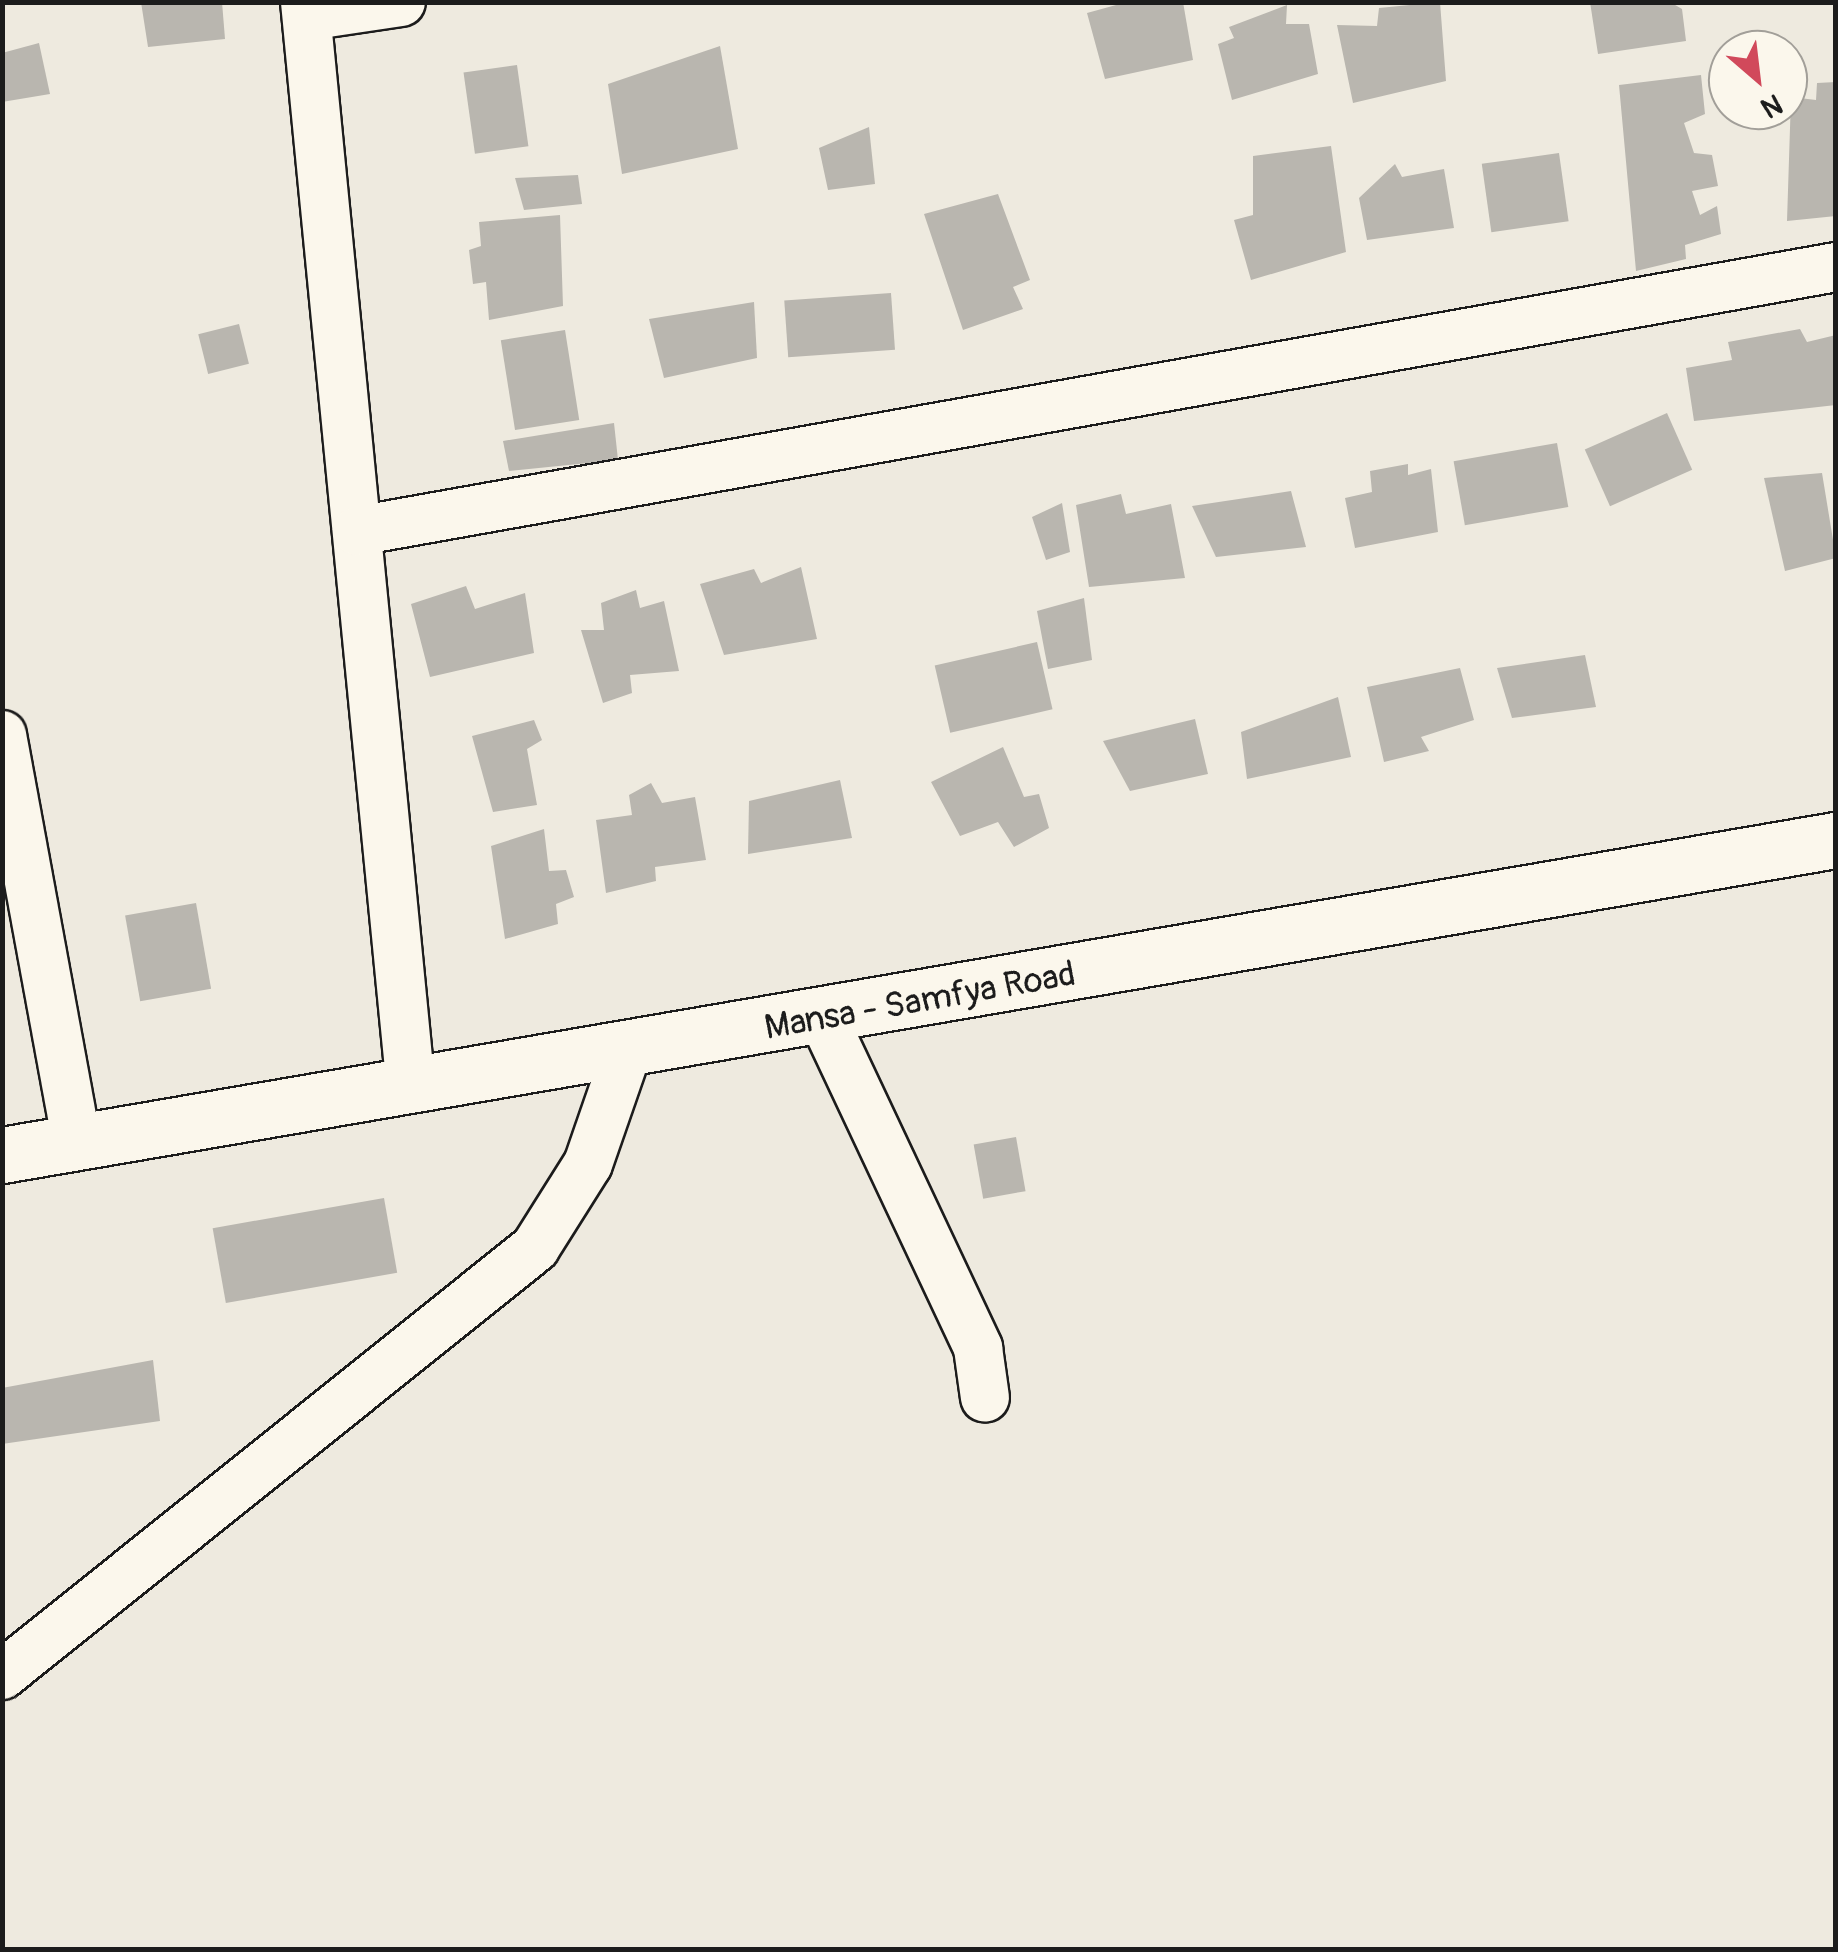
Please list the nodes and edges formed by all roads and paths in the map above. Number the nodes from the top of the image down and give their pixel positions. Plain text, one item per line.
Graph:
1 (402, 2) edge
2 (306, 9) edge
3 (1836, 266) edge
4 (357, 531) junction
5 (2, 735) edge
6 (1836, 840) edge
7 (823, 1018) junction
8 (626, 1054) junction
9 (411, 1088) junction
10 (76, 1144) junction
11 (2, 1155) edge
12 (985, 1398) dead end
13 (2, 1676) edge

1 - 2 street
2 - 4 street
3 - 4 street
4 - 9 street
5 - 10 street
6 - 7 main road, Mansa - Samfya Road
7 - 8 main road, Mansa - Samfya Road
7 - 12 street
8 - 9 main road, Mansa - Samfya Road
8 - 13 street
9 - 10 main road, Mansa - Samfya Road
10 - 11 main road, Mansa - Samfya Road

